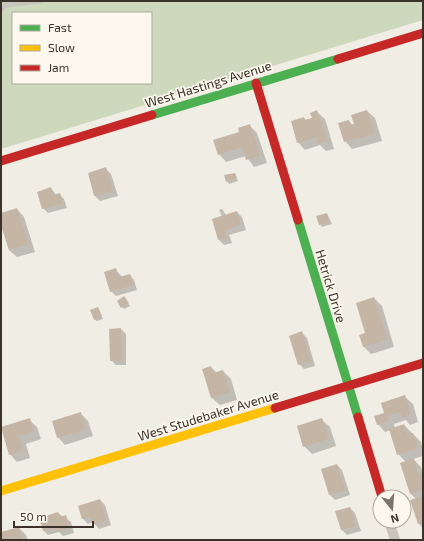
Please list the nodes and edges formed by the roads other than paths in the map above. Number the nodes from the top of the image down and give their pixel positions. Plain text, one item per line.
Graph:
1 (41, 1) edge
2 (6, 3) edge
3 (1, 9) edge
4 (423, 33) edge
5 (256, 83) junction
6 (1, 162) edge
7 (423, 363) edge
8 (348, 386) junction
9 (380, 489) edge
10 (1, 491) edge
11 (392, 529) edge
12 (395, 540) edge

1 - 2 lane
2 - 3 lane
4 - 5 street, West Hastings Avenue
5 - 6 street, West Hastings Avenue
5 - 8 street, Hetrick Drive
7 - 8 street, West Studebaker Avenue
8 - 9 street, Hetrick Drive
8 - 10 street, West Studebaker Avenue
11 - 12 street

